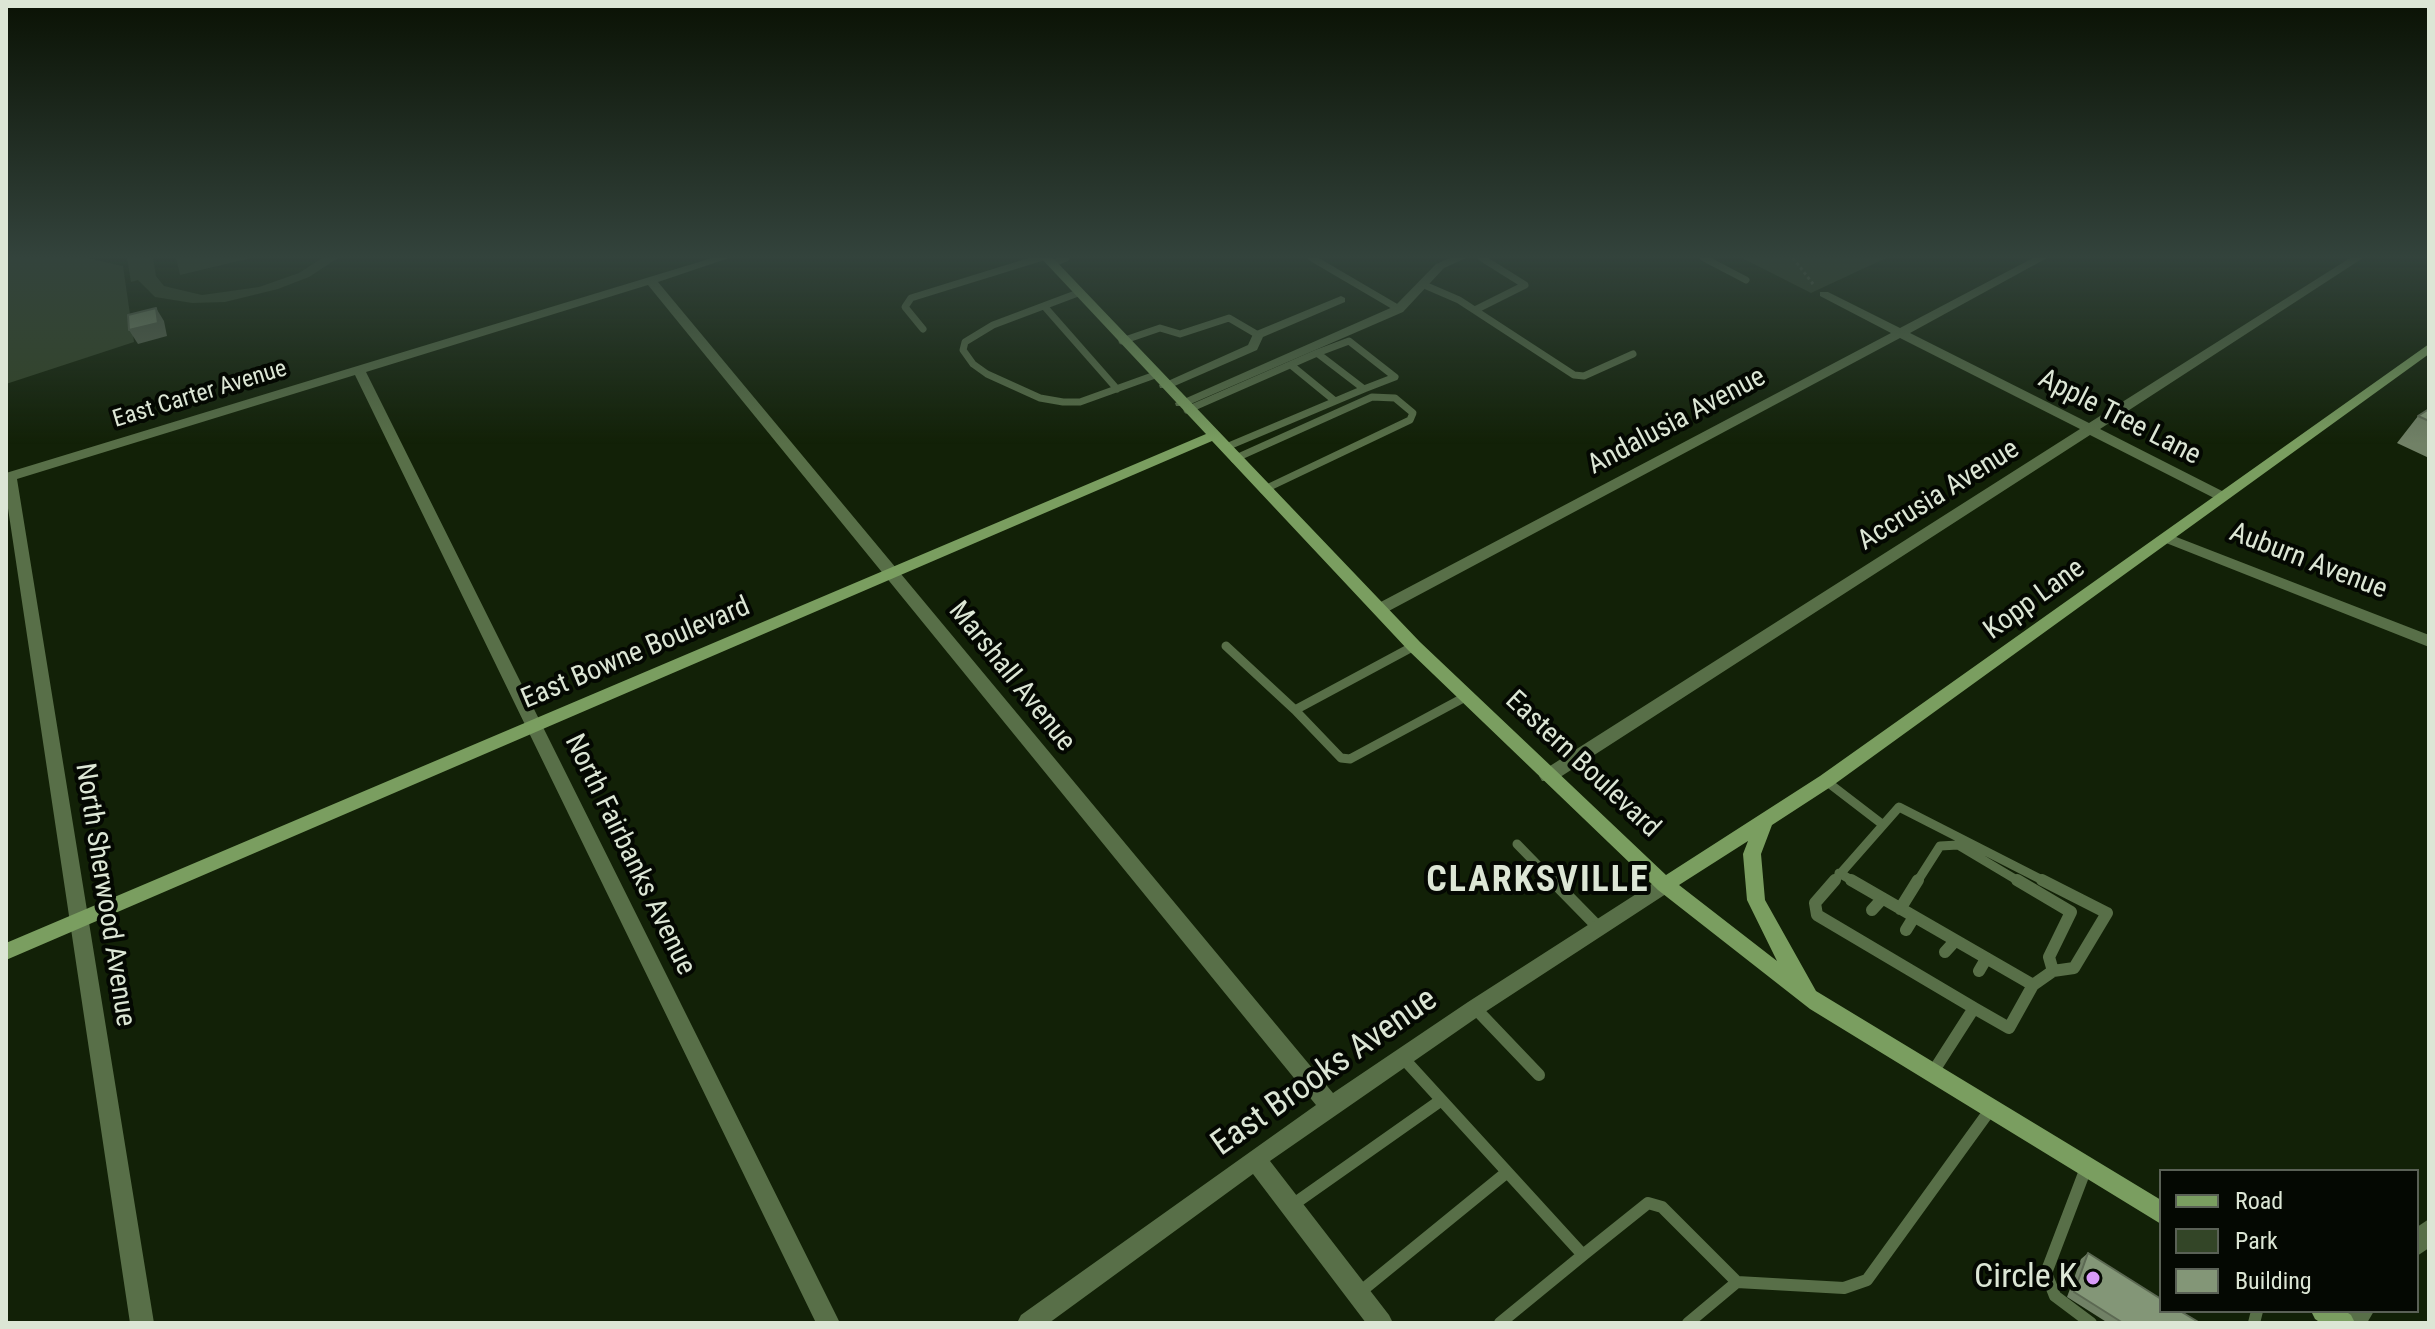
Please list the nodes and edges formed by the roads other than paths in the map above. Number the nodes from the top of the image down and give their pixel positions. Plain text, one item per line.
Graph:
1 (521, 320) edge
2 (683, 320) edge
3 (916, 320) edge
4 (1008, 320) edge
5 (1056, 320) edge
6 (1103, 320) edge
7 (1223, 320) edge
8 (1232, 320) edge
9 (1294, 320) edge
10 (1375, 320) edge
11 (1490, 320) edge
12 (1875, 320) edge
13 (1924, 320) edge
14 (2262, 320) edge
15 (923, 329) dead end
16 (1900, 333) junction
17 (1258, 335) junction
18 (1122, 341) junction
19 (2429, 348) edge
20 (1317, 353) junction
21 (1633, 354) dead end
22 (1291, 365) junction
23 (359, 370) junction
24 (1160, 380) junction
25 (1117, 389) junction
26 (1364, 389) junction
27 (1335, 401) junction
28 (1184, 406) junction
29 (2091, 431) junction
30 (1223, 447) junction
31 (8, 477) edge
32 (1263, 490) junction
33 (2221, 496) junction
34 (2166, 538) junction
35 (891, 572) junction
36 (1380, 609) junction
37 (2429, 641) edge
38 (1226, 646) dead end
39 (1414, 646) junction
40 (1467, 696) junction
41 (1295, 710) junction
42 (534, 725) junction
43 (1548, 776) junction
44 (1826, 781) junction
45 (1765, 820) junction
46 (1882, 824) junction
47 (1517, 844) dead end
48 (1839, 873) junction
49 (1665, 885) junction
50 (1882, 899) junction
51 (1900, 909) junction
52 (1872, 910) dead end
53 (1914, 917) junction
54 (80, 922) junction
55 (1599, 928) junction
56 (1906, 930) dead end
57 (1955, 941) junction
58 (6, 952) edge
59 (1945, 952) dead end
60 (1986, 959) junction
61 (1979, 971) dead end
62 (2053, 971) junction
63 (2033, 985) junction
64 (1817, 1003) junction
65 (1475, 1008) junction
66 (1974, 1008) junction
67 (1404, 1059) junction
68 (1539, 1075) dead end
69 (1932, 1075) junction
70 (1440, 1101) junction
71 (1331, 1107) junction
72 (1990, 1110) junction
73 (1255, 1159) junction
74 (2086, 1168) junction
75 (1506, 1173) junction
76 (1291, 1206) junction
77 (2159, 1212) edge
78 (1583, 1255) junction
79 (1737, 1282) junction
80 (1359, 1294) junction
81 (142, 1323) edge
82 (828, 1323) edge
83 (1029, 1323) edge
84 (1381, 1323) edge
85 (1500, 1323) edge
86 (1688, 1323) edge
87 (2091, 1323) edge

1 - 23 street, East Carter Avenue
2 - 35 street, Marshall Avenue
3 - 15 lane
4 - 25 lane
5 - 25 lane
6 - 18 street, Eastern Boulevard
7 - 18 lane
8 - 17 lane
9 - 17 street
10 - 28 street
11 - 21 lane
12 - 16 street, Apple Tree Lane
13 - 16 street, Andalusia Avenue
14 - 29 street, Accrusia Avenue
16 - 29 street, Apple Tree Lane
16 - 36 street, Andalusia Avenue
17 - 24 street
18 - 24 street, Eastern Boulevard
19 - 33 street, Kopp Lane
20 - 22 lane
20 - 26 lane
20 - 26 lane
22 - 27 lane
22 - 28 lane
23 - 31 street, East Carter Avenue
23 - 42 street, North Fairbanks Avenue
24 - 25 lane
24 - 28 street, Eastern Boulevard
26 - 27 lane
27 - 30 lane
28 - 30 street, Eastern Boulevard
29 - 33 street, Apple Tree Lane
29 - 43 street, Accrusia Avenue
30 - 32 street, Eastern Boulevard
30 - 32 lane
30 - 35 street, East Bowne Boulevard
31 - 54 street, North Sherwood Avenue
32 - 36 street, Eastern Boulevard
33 - 34 street, Kopp Lane
34 - 37 street, Auburn Avenue
34 - 44 street, Kopp Lane
35 - 42 street, East Bowne Boulevard
35 - 71 street, Marshall Avenue
36 - 39 street, Eastern Boulevard
38 - 41 lane
39 - 40 street, Eastern Boulevard
39 - 41 lane
40 - 41 lane
40 - 43 street, Eastern Boulevard
42 - 54 street, East Bowne Boulevard
42 - 82 street, North Fairbanks Avenue
43 - 49 street, Eastern Boulevard
44 - 45 street, Kopp Lane
44 - 46 lane
45 - 49 street, Kopp Lane
45 - 64 street
46 - 48 lane
46 - 62 lane
47 - 55 lane
48 - 50 lane
48 - 66 lane
49 - 55 street, East Brooks Avenue
49 - 64 street, Eastern Boulevard
50 - 51 lane
50 - 52 lane
51 - 53 lane
51 - 62 lane
53 - 56 lane
53 - 57 lane
54 - 58 street, East Bowne Boulevard
54 - 81 street, North Sherwood Avenue
55 - 65 street, East Brooks Avenue
57 - 59 lane
57 - 60 lane
60 - 61 lane
60 - 63 lane
62 - 63 lane
63 - 66 lane
64 - 69 street, Eastern Boulevard
65 - 67 street, East Brooks Avenue
65 - 68 lane
66 - 69 lane
67 - 70 lane
67 - 71 street, East Brooks Avenue
69 - 72 street, Eastern Boulevard
70 - 75 lane
70 - 76 lane
71 - 73 street, East Brooks Avenue
72 - 74 street, Eastern Boulevard
72 - 79 lane
73 - 76 street
73 - 83 street, East Brooks Avenue
74 - 77 street, Eastern Boulevard
74 - 87 lane
75 - 78 lane
75 - 80 lane
76 - 80 street
78 - 79 lane
78 - 85 lane
79 - 86 lane
80 - 84 street

